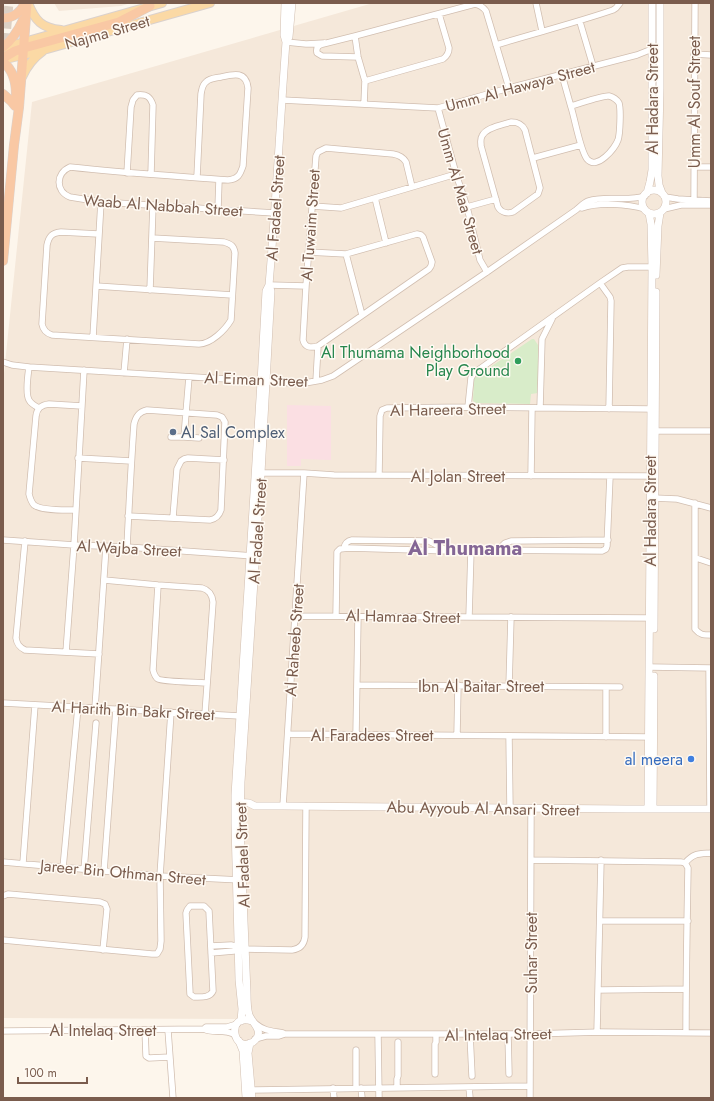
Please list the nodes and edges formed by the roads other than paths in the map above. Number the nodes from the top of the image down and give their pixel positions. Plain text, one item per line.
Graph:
1 (27, 3) edge
2 (162, 3) edge
3 (210, 3) edge
4 (285, 3) edge
5 (292, 3) edge
6 (536, 3) edge
7 (620, 3) edge
8 (652, 3) edge
9 (660, 3) edge
10 (695, 3) edge
11 (150, 6) junction
12 (26, 14) junction
13 (439, 14) junction
14 (3, 18) edge
15 (580, 22) junction
16 (64, 31) junction
17 (542, 31) junction
18 (355, 36) junction
19 (286, 42) junction
20 (325, 43) junction
21 (496, 45) junction
22 (24, 48) junction
23 (47, 49) junction
24 (652, 49) junction
25 (694, 54) junction
26 (5, 55) edge
27 (637, 55) junction
28 (711, 55) edge
29 (358, 57) junction
30 (652, 59) junction
31 (593, 66) junction
32 (562, 75) junction
33 (22, 78) junction
34 (366, 81) junction
35 (509, 88) junction
36 (3, 94) edge
37 (282, 100) junction
38 (364, 104) junction
39 (15, 106) junction
40 (571, 106) junction
41 (438, 108) junction
42 (14, 145) junction
43 (581, 145) junction
44 (533, 158) junction
45 (694, 167) junction
46 (711, 167) edge
47 (127, 173) junction
48 (151, 174) junction
49 (456, 174) junction
50 (197, 178) junction
51 (219, 180) junction
52 (412, 187) junction
53 (646, 195) junction
54 (664, 196) junction
55 (375, 198) junction
56 (496, 199) junction
57 (694, 200) junction
58 (711, 201) edge
59 (101, 202) junction
60 (153, 205) junction
61 (711, 205) edge
62 (312, 206) junction
63 (467, 207) junction
64 (218, 209) junction
65 (576, 210) junction
66 (647, 211) junction
67 (662, 211) junction
68 (275, 213) junction
69 (98, 234) junction
70 (152, 238) junction
71 (386, 243) junction
72 (308, 252) junction
73 (346, 254) junction
74 (3, 261) edge
75 (654, 267) junction
76 (487, 272) junction
77 (600, 282) junction
78 (269, 284) junction
79 (96, 286) junction
80 (306, 286) junction
81 (150, 290) junction
82 (232, 295) junction
83 (362, 315) junction
84 (553, 316) junction
85 (93, 337) junction
86 (127, 339) junction
87 (318, 346) junction
88 (3, 362) edge
89 (29, 367) junction
90 (84, 370) junction
91 (124, 373) junction
92 (189, 377) junction
93 (316, 381) junction
94 (264, 382) junction
95 (82, 406) junction
96 (468, 407) junction
97 (39, 408) junction
98 (532, 408) junction
99 (540, 408) junction
100 (610, 409) junction
101 (653, 409) junction
102 (186, 412) junction
103 (653, 431) junction
104 (711, 431) edge
105 (171, 437) dead end
106 (184, 437) junction
107 (199, 438) dead end
108 (256, 450) junction
109 (78, 458) junction
110 (224, 460) junction
111 (132, 462) junction
112 (261, 473) junction
113 (304, 473) junction
114 (379, 475) junction
115 (531, 476) junction
116 (610, 476) junction
117 (653, 476) junction
118 (653, 498) junction
119 (711, 501) edge
120 (695, 503) junction
121 (710, 507) edge
122 (75, 510) junction
123 (128, 516) junction
124 (173, 517) junction
125 (3, 540) edge
126 (608, 540) junction
127 (25, 541) junction
128 (74, 545) junction
129 (106, 547) junction
130 (127, 548) junction
131 (344, 548) junction
132 (471, 550) junction
133 (498, 550) junction
134 (448, 551) junction
135 (253, 556) junction
136 (696, 558) junction
137 (711, 563) edge
138 (104, 580) junction
139 (158, 586) junction
140 (336, 615) junction
141 (295, 616) junction
142 (358, 616) junction
143 (470, 617) junction
144 (511, 617) junction
145 (652, 618) junction
146 (711, 635) edge
147 (66, 652) junction
148 (99, 654) junction
149 (651, 667) junction
150 (710, 668) edge
151 (207, 683) junction
152 (357, 685) junction
153 (458, 685) junction
154 (509, 686) junction
155 (606, 687) junction
156 (620, 687) dead end
157 (3, 703) edge
158 (35, 705) junction
159 (78, 707) junction
160 (95, 708) junction
161 (116, 709) junction
162 (171, 712) junction
163 (205, 714) junction
164 (240, 716) junction
165 (96, 723) dead end
166 (288, 734) junction
167 (356, 735) junction
168 (457, 736) junction
169 (509, 736) junction
170 (606, 737) junction
171 (651, 737) junction
172 (243, 738) junction
173 (237, 805) junction
174 (283, 806) junction
175 (306, 806) junction
176 (510, 808) junction
177 (531, 808) junction
178 (651, 809) junction
179 (710, 809) edge
180 (711, 853) edge
181 (532, 860) junction
182 (601, 860) junction
183 (3, 862) edge
184 (685, 863) junction
185 (23, 864) junction
186 (63, 868) junction
187 (84, 870) junction
188 (104, 871) junction
189 (160, 876) junction
190 (239, 880) junction
191 (3, 896) edge
192 (600, 921) junction
193 (688, 921) junction
194 (3, 940) edge
195 (211, 946) junction
196 (242, 948) junction
197 (103, 950) junction
198 (211, 953) junction
199 (242, 982) junction
200 (686, 989) junction
201 (598, 990) junction
202 (239, 1022) junction
203 (254, 1023) junction
204 (204, 1029) junction
205 (145, 1030) junction
206 (168, 1030) junction
207 (3, 1031) edge
208 (597, 1032) junction
209 (686, 1033) junction
210 (711, 1033) edge
211 (285, 1034) junction
212 (378, 1034) junction
213 (434, 1034) junction
214 (470, 1034) junction
215 (508, 1034) junction
216 (531, 1034) junction
217 (237, 1038) junction
218 (252, 1041) junction
219 (398, 1042) dead end
220 (356, 1050) dead end
221 (170, 1057) junction
222 (435, 1074) dead end
223 (509, 1074) dead end
224 (472, 1076) dead end
225 (530, 1086) junction
226 (469, 1087) junction
227 (333, 1088) junction
228 (358, 1088) junction
229 (379, 1088) junction
230 (398, 1088) junction
231 (252, 1090) junction
232 (174, 1098) edge
233 (246, 1098) edge
234 (252, 1098) edge
235 (334, 1098) edge
236 (362, 1098) edge
237 (379, 1098) edge
238 (470, 1098) edge
239 (530, 1098) edge

1 - 12 highway
1 - 14 highway
1 - 16 main road
2 - 11 main road, Najma Street
3 - 23 main road, Najma Street
4 - 19 street, Al Fadael Street
5 - 19 street, Al Fadael Street
6 - 17 street
7 - 15 street
8 - 24 street, Al Hadara Street
9 - 54 street, Al Hadara Street
10 - 25 street, Umm Al Souf Street
11 - 16 main road, Najma Street
11 - 22 highway
12 - 22 highway
12 - 26 highway
13 - 18 street
13 - 21 street
13 - 34 street
15 - 17 street
15 - 31 street
16 - 22 main road, Najma Street
17 - 21 street
18 - 20 street
18 - 29 street
19 - 20 street
19 - 37 street, Al Fadael Street
20 - 29 street
21 - 35 street
22 - 23 main road, Najma Street
22 - 26 highway
22 - 33 highway
23 - 33 main road
24 - 27 street, Umm Al Hawaya Street
24 - 30 street, Al Hadara Street
25 - 28 street
25 - 45 street, Umm Al Souf Street
26 - 39 highway
27 - 30 street, Umm Al Hawaya Street
27 - 31 street, Umm Al Hawaya Street
29 - 34 street
30 - 53 street, Al Hadara Street
31 - 32 street, Umm Al Hawaya Street
32 - 35 street, Umm Al Hawaya Street
32 - 40 street
33 - 42 highway
34 - 38 street
35 - 41 street, Umm Al Hawaya Street
36 - 39 highway
37 - 38 street, Umm Al Hawaya Street
37 - 68 street, Al Fadael Street
38 - 41 street, Umm Al Hawaya Street
39 - 42 highway
40 - 43 street
40 - 43 street
41 - 49 street, Umm Al Maa Street
42 - 74 highway
43 - 44 street
44 - 56 street
44 - 56 street
45 - 46 street
45 - 57 street, Umm Al Souf Street
47 - 48 street
47 - 48 street
47 - 59 street, Waab Al Nabbah Street
48 - 50 street
49 - 52 street
49 - 63 street, Umm Al Maa Street
50 - 51 street
50 - 51 street
51 - 64 street
52 - 55 street
52 - 62 street, Al Tuwaim Street
53 - 54 street
53 - 65 street, Al Eiman Street
53 - 66 street
54 - 57 street
54 - 67 street
55 - 62 street
55 - 71 street
56 - 63 street
57 - 58 street
59 - 60 street, Waab Al Nabbah Street
59 - 69 street
60 - 64 street, Waab Al Nabbah Street
60 - 70 street
61 - 67 street
62 - 72 street, Al Tuwaim Street
63 - 76 street, Umm Al Maa Street
64 - 68 street, Waab Al Nabbah Street
65 - 66 street, Al Eiman Street
65 - 76 street, Al Eiman Street
66 - 67 street
66 - 75 street, Al Hadara Street
67 - 75 street, Al Hadara Street
68 - 78 street, Al Fadael Street
69 - 79 street
69 - 85 street
70 - 81 street
70 - 82 street
71 - 73 street
71 - 83 street
72 - 73 street
72 - 80 street, Al Tuwaim Street
73 - 83 street
75 - 77 street
75 - 101 street, Al Hadara Street
76 - 93 street, Al Eiman Street
77 - 84 street
77 - 100 street
78 - 80 street
78 - 94 street, Al Fadael Street
78 - 94 street
79 - 81 street
79 - 85 street
80 - 87 street, Al Tuwaim Street
81 - 82 street
82 - 86 street
83 - 87 street
84 - 96 street
84 - 99 street
85 - 86 street
86 - 91 street
87 - 93 street
88 - 89 street, Al Eiman Street
89 - 90 street, Al Eiman Street
89 - 97 street
90 - 91 street, Al Eiman Street
90 - 95 street
91 - 92 street, Al Eiman Street
92 - 94 street, Al Eiman Street
92 - 102 street
93 - 94 street, Al Eiman Street
94 - 108 street
94 - 112 street, Al Fadael Street
95 - 97 street
95 - 109 street
96 - 98 street, Al Hareera Street
96 - 114 street, Al Hareera Street
97 - 122 street
98 - 99 street, Al Hareera Street
98 - 115 street
99 - 100 street, Al Hareera Street
100 - 101 street, Al Hareera Street
101 - 103 street, Al Hadara Street
102 - 106 street
102 - 110 street
102 - 111 street
103 - 104 street
103 - 117 street, Al Hadara Street
105 - 106 street
106 - 107 street
108 - 112 street
108 - 135 street
109 - 111 street
109 - 122 street
110 - 124 street
110 - 124 street
111 - 123 street
112 - 113 street, Al Jolan Street
112 - 135 street, Al Fadael Street
113 - 114 street, Al Jolan Street
113 - 141 street, Al Raheeb Street
114 - 115 street, Al Jolan Street
115 - 116 street, Al Jolan Street
116 - 117 street, Al Jolan Street
116 - 126 street
117 - 118 street, Al Hadara Street
118 - 120 street
118 - 145 street, Al Hadara Street
119 - 121 street
120 - 121 street
120 - 136 street
122 - 128 street
123 - 124 street
123 - 130 street
125 - 127 street, Al Wajba Street
126 - 133 street
126 - 133 street
127 - 128 street, Al Wajba Street
127 - 147 street
128 - 129 street, Al Wajba Street
128 - 147 street
129 - 130 street, Al Wajba Street
129 - 138 street
130 - 135 street, Al Wajba Street
131 - 134 street
131 - 134 street
131 - 140 street
132 - 133 street
132 - 134 street
132 - 143 street
135 - 164 street
135 - 172 street, Al Fadael Street
136 - 137 street
136 - 146 street
138 - 139 street
138 - 148 street
139 - 151 street
139 - 151 street
140 - 141 street, Al Hamraa Street
140 - 142 street, Al Hamraa Street
141 - 166 street, Al Raheeb Street
142 - 143 street, Al Hamraa Street
142 - 152 street
143 - 144 street, Al Hamraa Street
144 - 145 street, Al Hamraa Street
144 - 154 street
145 - 149 street, Al Hadara Street
147 - 148 street
148 - 160 street
149 - 150 street
149 - 171 street, Al Hadara Street
150 - 179 street
151 - 163 street
152 - 153 street, Ibn Al Baitar Street
152 - 167 street
153 - 154 street, Ibn Al Baitar Street
153 - 168 street, Al Faradees Street
154 - 155 street, Ibn Al Baitar Street
155 - 156 street, Ibn Al Baitar Street
155 - 170 street
157 - 158 street, Al Harith Bin Bakr Street
158 - 159 street, Al Harith Bin Bakr Street
158 - 185 street
159 - 160 street, Al Harith Bin Bakr Street
159 - 186 street
160 - 161 street, Al Harith Bin Bakr Street
161 - 162 street, Al Harith Bin Bakr Street
161 - 188 street
162 - 163 street, Al Harith Bin Bakr Street
162 - 189 street
163 - 164 street, Al Harith Bin Bakr Street
164 - 172 street
164 - 173 street
165 - 187 street
166 - 167 street, Al Faradees Street
166 - 174 street, Al Raheeb Street
167 - 168 street, Al Faradees Street
168 - 169 street, Al Faradees Street
169 - 170 street, Al Faradees Street
169 - 176 street
170 - 171 street, Al Faradees Street
171 - 178 street, Al Hadara Street
172 - 173 street, Al Fadael Street
173 - 174 street, Abu Ayyoub Al Ansari Street
173 - 190 street, Al Fadael Street
174 - 175 street, Abu Ayyoub Al Ansari Street
175 - 176 street, Abu Ayyoub Al Ansari Street
175 - 196 street
176 - 177 street, Abu Ayyoub Al Ansari Street
177 - 178 street, Abu Ayyoub Al Ansari Street
177 - 181 street, Suhar Street
178 - 179 street, Abu Ayyoub Al Ansari Street
180 - 184 street
181 - 182 street
181 - 216 street, Suhar Street
182 - 184 street
182 - 192 street
183 - 185 street, Jareer Bin Othman Street
184 - 193 street
185 - 186 street, Jareer Bin Othman Street
186 - 187 street, Jareer Bin Othman Street
187 - 188 street, Jareer Bin Othman Street
188 - 189 street, Jareer Bin Othman Street
189 - 190 street, Jareer Bin Othman Street
189 - 197 street
190 - 196 street, Al Fadael Street
191 - 197 street
192 - 193 street
192 - 201 street
193 - 200 street
194 - 197 street
195 - 196 street
195 - 198 street
195 - 198 street
196 - 198 street
196 - 199 street, Al Fadael Street
199 - 202 street
199 - 203 street
200 - 201 street
200 - 209 street
201 - 208 street
202 - 203 street
202 - 204 street, Al Intelaq Street
202 - 217 street
203 - 211 street, Al Intelaq Street
203 - 218 street
204 - 206 street, Al Intelaq Street
204 - 217 street, Al Intelaq Street
205 - 206 street, Al Intelaq Street
205 - 207 street, Al Intelaq Street
205 - 221 street
206 - 221 street
208 - 209 street, Al Intelaq Street
208 - 216 street, Al Intelaq Street
209 - 210 street, Al Intelaq Street
211 - 212 street, Al Intelaq Street
211 - 218 street, Al Intelaq Street
212 - 213 street, Al Intelaq Street
212 - 229 street
213 - 214 street, Al Intelaq Street
213 - 222 street
214 - 215 street, Al Intelaq Street
214 - 224 street
215 - 216 street, Al Intelaq Street
215 - 223 street
216 - 225 street, Suhar Street
217 - 218 street
217 - 233 street
218 - 231 street
219 - 230 street
220 - 228 street
221 - 232 street
225 - 226 street
225 - 239 street, Suhar Street
226 - 230 street
226 - 238 street
227 - 228 street
227 - 231 street
227 - 235 street
228 - 229 street
228 - 236 street
229 - 230 street
229 - 237 street
231 - 234 street

